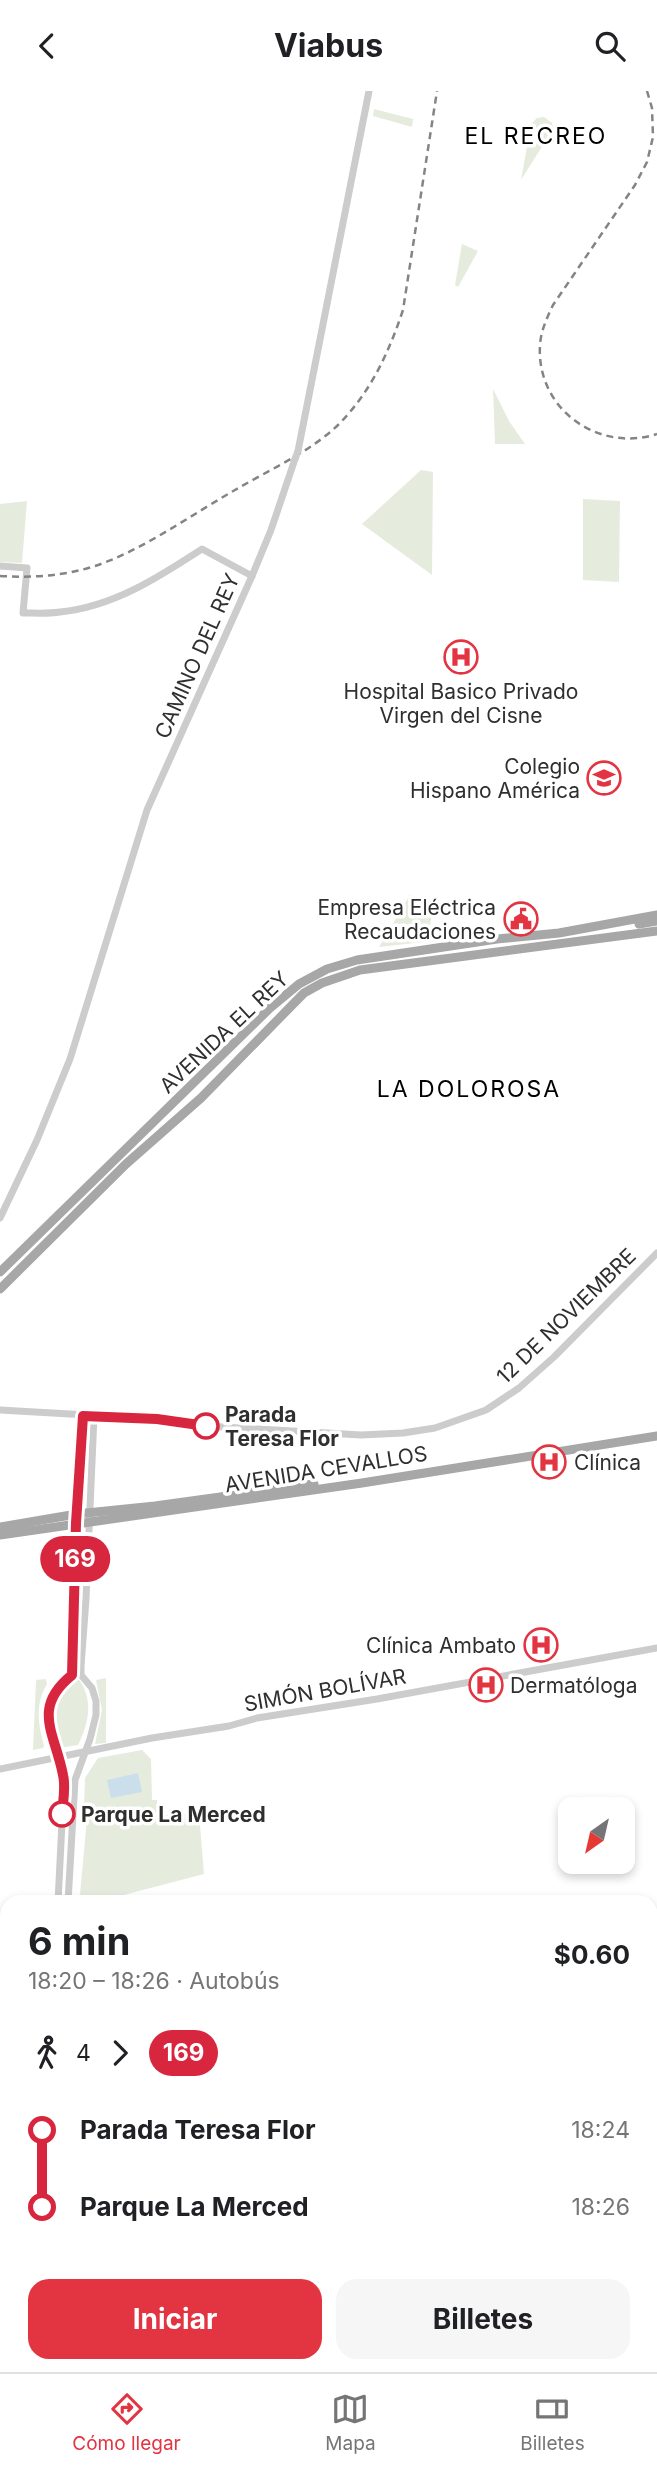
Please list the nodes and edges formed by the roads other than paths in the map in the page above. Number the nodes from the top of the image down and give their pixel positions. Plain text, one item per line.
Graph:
1 (369, 91) edge
2 (0, 566) edge
3 (252, 576) junction
4 (657, 915) edge
5 (657, 921) edge
6 (620, 923) junction
7 (657, 931) edge
8 (0, 1218) edge
9 (657, 1253) edge
10 (0, 1272) edge
11 (0, 1289) edge
12 (0, 1410) edge
13 (83, 1416) junction
14 (94, 1416) junction
15 (657, 1430) edge
16 (657, 1436) edge
17 (89, 1517) junction
18 (76, 1518) junction
19 (0, 1527) edge
20 (0, 1535) edge
21 (657, 1647) edge
22 (86, 1752) junction
23 (59, 1758) junction
24 (0, 1769) edge
25 (58, 1895) edge
26 (68, 1895) edge

1 - 3 street, CAMINO DEL REY
2 - 3 street
3 - 8 street, CAMINO DEL REY
4 - 6 main road, AVENIDA EL REY
5 - 6 main road
6 - 10 main road, AVENIDA EL REY
7 - 11 main road, AVENIDA EL REY
9 - 14 street, 12 DE NOVIEMBRE
12 - 13 street, 12 DE NOVIEMBRE
13 - 14 street, 12 DE NOVIEMBRE
13 - 18 street
14 - 17 street
15 - 17 main road, AVENIDA CEVALLOS
16 - 17 main road, AVENIDA CEVALLOS
17 - 18 main road, AVENIDA CEVALLOS
17 - 22 street
18 - 19 main road, AVENIDA CEVALLOS
18 - 20 main road, AVENIDA CEVALLOS
18 - 23 street
21 - 22 street, SIMÓN BOLÍVAR
22 - 23 street, SIMÓN BOLÍVAR
22 - 26 street
23 - 24 street, SIMÓN BOLÍVAR
23 - 25 street

